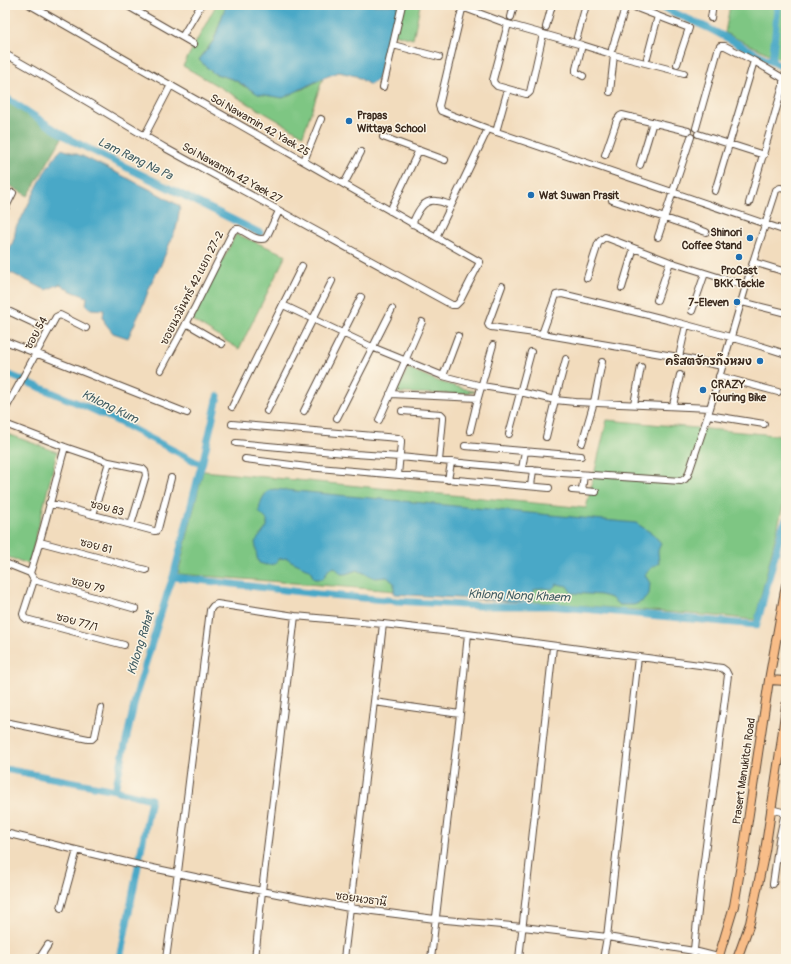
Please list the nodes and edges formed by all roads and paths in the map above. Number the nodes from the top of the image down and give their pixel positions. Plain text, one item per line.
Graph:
1 (30, 5) edge
2 (126, 5) edge
3 (201, 5) edge
4 (402, 5) edge
5 (514, 5) edge
6 (552, 5) edge
7 (586, 5) edge
8 (627, 5) edge
9 (713, 5) edge
10 (463, 6) edge
11 (658, 16) junction
12 (511, 17) dead end
13 (711, 18) dead end
14 (508, 24) junction
15 (546, 27) dead end
16 (543, 34) junction
17 (182, 37) junction
18 (577, 37) dead end
19 (194, 44) dead end
20 (582, 44) junction
21 (393, 45) junction
22 (613, 52) junction
23 (5, 54) edge
24 (439, 57) dead end
25 (647, 58) dead end
26 (754, 61) junction
27 (677, 64) dead end
28 (684, 73) dead end
29 (583, 76) dead end
30 (171, 86) junction
31 (384, 88) dead end
32 (508, 89) junction
33 (610, 92) dead end
34 (321, 119) dead end
35 (654, 122) junction
36 (488, 130) junction
37 (688, 130) junction
38 (697, 131) junction
39 (496, 132) junction
40 (145, 135) junction
41 (382, 137) dead end
42 (691, 137) junction
43 (730, 144) junction
44 (419, 150) junction
45 (361, 152) dead end
46 (605, 155) dead end
47 (764, 155) junction
48 (445, 160) dead end
49 (304, 161) junction
50 (640, 165) dead end
51 (344, 184) junction
52 (786, 189) edge
53 (714, 191) dead end
54 (673, 192) junction
55 (13, 193) dead end
56 (612, 200) dead end
57 (749, 203) dead end
58 (451, 205) junction
59 (5, 209) edge
60 (279, 211) junction
61 (390, 211) junction
62 (665, 218) junction
63 (412, 224) junction
64 (766, 224) junction
65 (786, 231) edge
66 (706, 232) dead end
67 (436, 237) junction
68 (658, 237) dead end
69 (634, 248) junction
70 (480, 262) joint
71 (670, 262) junction
72 (753, 262) junction
73 (302, 266) dead end
74 (786, 272) edge
75 (705, 274) junction
76 (586, 278) dead end
77 (332, 281) dead end
78 (502, 286) dead end
79 (746, 286) junction
80 (622, 288) dead end
81 (361, 297) dead end
82 (657, 300) dead end
83 (742, 302) junction
84 (283, 305) junction
85 (392, 309) dead end
86 (8, 311) dead end
87 (692, 311) dead end
88 (786, 313) edge
89 (313, 319) junction
90 (422, 322) dead end
91 (186, 323) junction
92 (686, 325) junction
93 (86, 328) dead end
94 (49, 330) junction
95 (343, 333) junction
96 (542, 334) junction
97 (458, 336) dead end
98 (731, 337) junction
99 (5, 341) edge
100 (222, 344) dead end
101 (493, 345) dead end
102 (372, 347) junction
103 (531, 352) dead end
104 (36, 354) junction
105 (786, 354) edge
106 (679, 357) junction
107 (566, 359) dead end
108 (406, 361) junction
109 (602, 362) dead end
110 (722, 366) junction
111 (641, 367) dead end
112 (161, 370) dead end
113 (680, 375) dead end
114 (443, 376) junction
115 (719, 376) junction
116 (482, 386) junction
117 (520, 392) junction
118 (778, 392) dead end
119 (390, 394) junction
120 (478, 398) junction
121 (555, 400) junction
122 (594, 402) junction
123 (634, 404) junction
124 (673, 405) junction
125 (232, 407) dead end
126 (710, 408) junction
127 (5, 410) edge
128 (267, 411) dead end
129 (402, 411) dead end
130 (304, 412) dead end
131 (187, 413) dead end
132 (708, 415) junction
133 (337, 418) dead end
134 (378, 420) dead end
135 (5, 424) edge
136 (232, 424) dead end
137 (764, 424) dead end
138 (470, 431) dead end
139 (509, 434) dead end
140 (546, 437) dead end
141 (582, 443) dead end
142 (236, 444) dead end
143 (465, 446) dead end
144 (65, 447) junction
145 (525, 451) junction
146 (581, 456) dead end
147 (400, 457) junction
148 (245, 459) dead end
149 (438, 461) junction
150 (109, 462) junction
151 (451, 462) junction
152 (522, 470) junction
153 (533, 470) junction
154 (398, 475) junction
155 (584, 475) junction
156 (171, 478) dead end
157 (448, 480) junction
158 (531, 486) junction
159 (549, 488) dead end
160 (572, 490) dead end
161 (582, 490) junction
162 (596, 492) dead end
163 (49, 503) junction
164 (93, 515) junction
165 (131, 525) junction
166 (40, 542) junction
167 (5, 563) edge
168 (146, 570) dead end
169 (30, 573) junction
170 (34, 580) junction
171 (786, 585) edge
172 (136, 609) dead end
173 (295, 616) junction
174 (383, 624) junction
175 (468, 634) junction
176 (124, 645) dead end
177 (553, 646) junction
178 (638, 657) junction
179 (769, 680) junction
180 (786, 681) edge
181 (374, 702) junction
182 (786, 705) edge
183 (102, 708) dead end
184 (460, 714) junction
185 (5, 722) edge
186 (771, 809) junction
187 (785, 813) edge
188 (5, 833) edge
189 (77, 850) junction
190 (178, 872) junction
191 (773, 884) dead end
192 (262, 891) junction
193 (61, 908) dead end
194 (349, 908) junction
195 (435, 919) junction
196 (523, 927) junction
197 (607, 937) junction
198 (48, 945) dead end
199 (694, 951) junction
200 (718, 958) edge
201 (39, 959) edge
202 (166, 959) edge
203 (255, 959) edge
204 (344, 959) edge
205 (431, 959) edge
206 (519, 959) edge
207 (603, 959) edge
208 (693, 959) edge
209 (737, 959) edge

1 - 30 street, Soi Nawamin 42 Yaek 25
2 - 17 street
3 - 17 street
4 - 21 street
5 - 12 street
6 - 15 street
7 - 18 street
8 - 11 street
8 - 22 street
9 - 13 street
10 - 14 street
10 - 36 street
11 - 25 street
11 - 27 street
14 - 16 street
14 - 32 street
16 - 20 street
16 - 32 street
17 - 19 street
20 - 22 street
20 - 29 street
21 - 24 street
21 - 31 street
22 - 28 street
22 - 33 street
23 - 40 street, Soi Nawamin 42 Yaek 27
26 - 38 street
26 - 43 street
26 - 47 street
30 - 40 street
30 - 49 street, Soi Nawamin 42 Yaek 25
32 - 39 street
34 - 49 street
35 - 37 street
35 - 46 street
35 - 50 street
36 - 39 street
36 - 58 street
37 - 38 street
37 - 42 street
38 - 42 street
38 - 43 street
39 - 54 street
40 - 60 street, Soi Nawamin 42 Yaek 27
41 - 44 street
42 - 54 street
43 - 47 street
43 - 53 street
44 - 48 street
44 - 61 street
45 - 51 street
47 - 57 street
49 - 51 street, Soi Nawamin 42 Yaek 25
51 - 61 street, Soi Nawamin 42 Yaek 25
52 - 64 street
54 - 62 street
54 - 64 street
55 - 59 street
56 - 62 street
58 - 63 street
58 - 67 street
60 - 70 street, Soi Nawamin 42 Yaek 27
60 - 91 street, ซอยนวมินทร์ 42 แยก 27-2
61 - 63 street, Soi Nawamin 42 Yaek 25
62 - 66 street
62 - 68 street
63 - 67 street, Soi Nawamin 42 Yaek 25
64 - 65 street
64 - 72 street
67 - 70 street, Soi Nawamin 42 Yaek 25
69 - 71 street
69 - 76 street
69 - 80 street
71 - 75 street
71 - 82 street
72 - 74 street
72 - 79 street
73 - 84 street
75 - 79 street
75 - 87 street
77 - 89 street
78 - 96 street
79 - 83 street
81 - 95 street
83 - 88 street
83 - 98 street
84 - 89 street
84 - 125 street
85 - 102 street
86 - 94 street
89 - 95 street
89 - 128 street
90 - 108 street
91 - 100 street
91 - 112 street, ซอยนวมินทร์ 42 แยก 27-2
92 - 96 street
92 - 98 street
92 - 106 street
93 - 94 street, ซอย 54
94 - 104 street, ซอย 54
95 - 102 street
95 - 130 street
96 - 106 street
97 - 114 street
98 - 105 street
98 - 110 street
99 - 104 street
101 - 116 street
102 - 108 street
102 - 133 street
103 - 117 street
104 - 127 street, ซอย 54
104 - 131 street
106 - 110 street
107 - 121 street
108 - 114 street
108 - 119 street
109 - 122 street
110 - 115 street
111 - 123 street
113 - 124 street
114 - 116 street
115 - 118 street
115 - 126 street
116 - 117 street
116 - 120 street
117 - 121 street
117 - 139 street
119 - 120 street
119 - 134 street
120 - 138 street
121 - 122 street
121 - 140 street
122 - 123 street
122 - 141 street
123 - 124 street
124 - 126 street
126 - 132 street
129 - 149 street
132 - 137 street
132 - 155 street
135 - 144 street
136 - 147 street
142 - 147 street
143 - 145 street
144 - 150 street
144 - 163 street
145 - 146 street
145 - 152 street
147 - 149 street
147 - 154 street
148 - 154 street
149 - 151 street
150 - 164 street
150 - 165 street
151 - 152 street
151 - 157 street
152 - 153 street
153 - 155 street
153 - 158 street
154 - 157 street
155 - 161 street
156 - 165 street, ซอย 83
157 - 158 street
158 - 159 street
160 - 161 street
161 - 162 street
163 - 164 street, ซอย 83
163 - 166 street
164 - 165 street, ซอย 83
166 - 168 street, ซอย 81
166 - 169 street
167 - 169 street
169 - 170 street
170 - 172 street, ซอย 79
170 - 176 street, ซอย 77/1
171 - 179 main road, Prasert Manukitch Road
173 - 174 street
173 - 190 street
173 - 192 street
174 - 175 street
174 - 181 street
175 - 177 street
175 - 184 street
177 - 178 street
177 - 196 street
178 - 197 street
178 - 199 street
179 - 180 main road
179 - 200 main road, Prasert Manukitch Road
181 - 184 street
181 - 194 street
182 - 186 main road
183 - 185 street
184 - 195 street
186 - 187 street
186 - 209 main road
187 - 191 street
188 - 189 street, ซอยนวธานี
189 - 190 street, ซอยนวธานี
189 - 193 street
190 - 192 street, ซอยนวธานี
190 - 202 street
192 - 194 street, ซอยนวธานี
192 - 203 street
194 - 195 street, ซอยนวธานี
194 - 204 street
195 - 196 street, ซอยนวธานี
195 - 205 street
196 - 197 street, ซอยนวธานี
196 - 206 street
197 - 199 street, ซอยนวธานี
197 - 207 street
198 - 201 street
199 - 200 street, ซอยนวธานี
199 - 208 street

